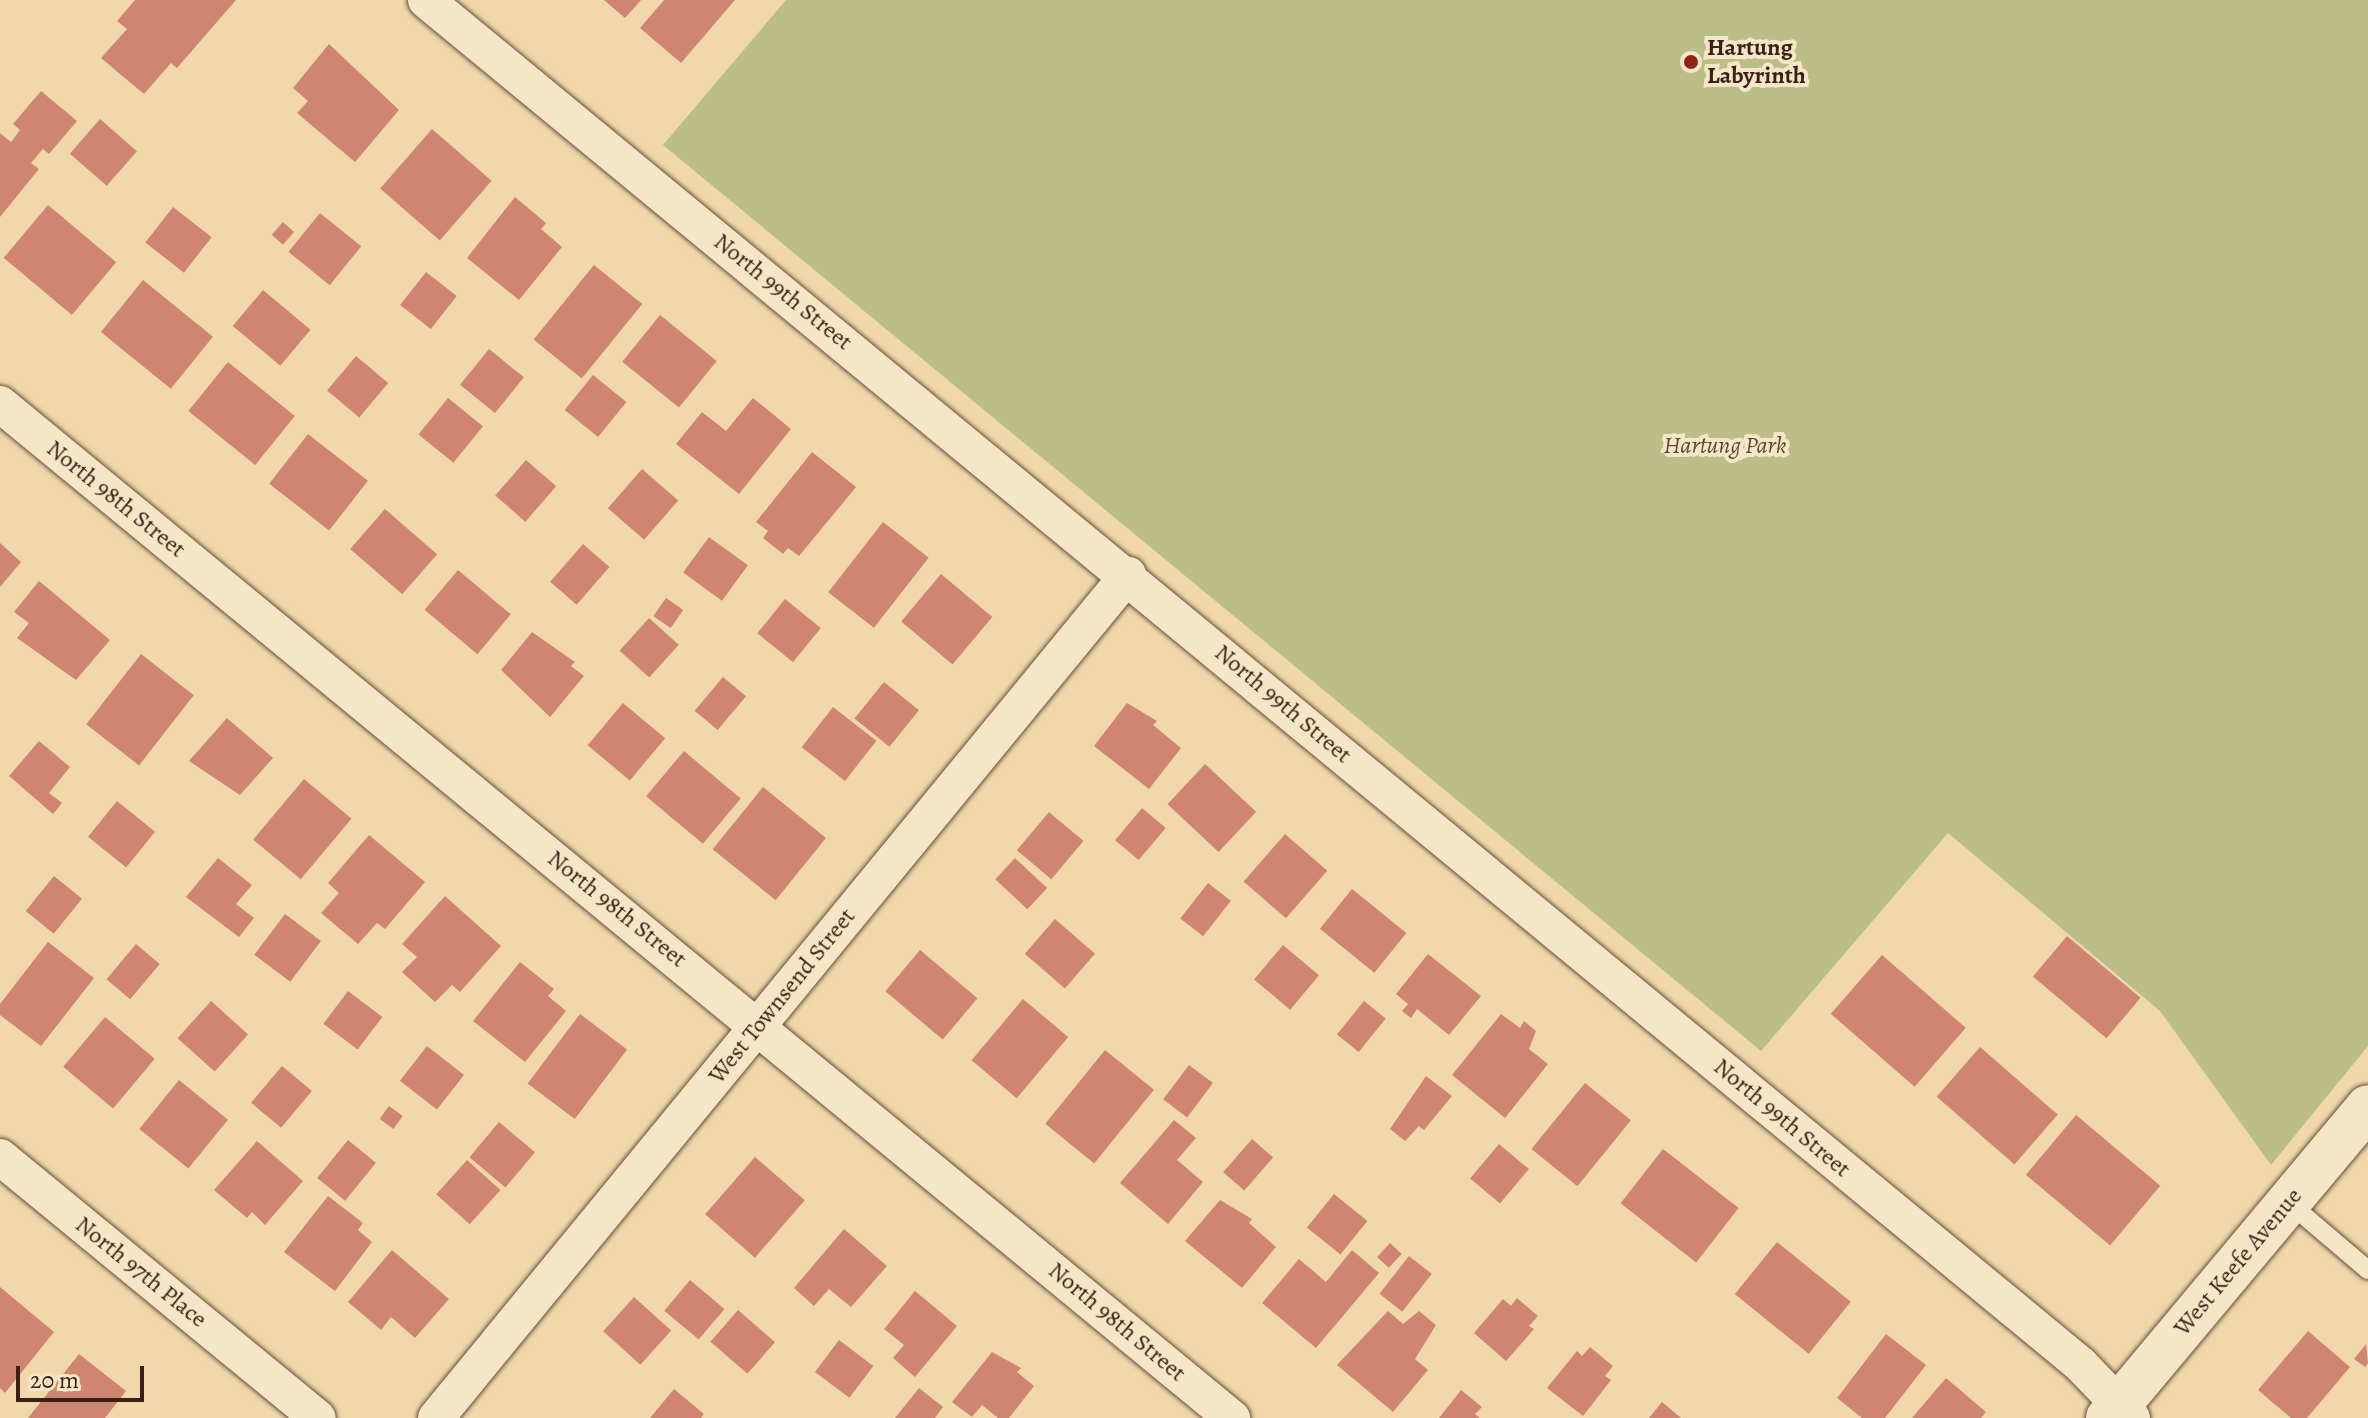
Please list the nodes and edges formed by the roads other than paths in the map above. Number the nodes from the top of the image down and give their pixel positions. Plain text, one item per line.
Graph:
1 (426, 0) edge
2 (0, 404) edge
3 (1128, 575) junction
4 (758, 1025) junction
5 (2368, 1107) edge
6 (0, 1157) edge
7 (2288, 1202) junction
8 (2368, 1270) edge
9 (2120, 1414) edge
10 (318, 1418) edge
11 (436, 1418) edge
12 (1232, 1418) edge

1 - 3 street, North 99th Street
2 - 4 street, North 98th Street
3 - 4 street, West Townsend Street
3 - 9 street, North 99th Street
4 - 11 street, West Townsend Street
4 - 12 street, North 98th Street
5 - 7 street, West Keefe Avenue
6 - 10 street, North 97th Place
7 - 8 lane
7 - 9 street, West Keefe Avenue

